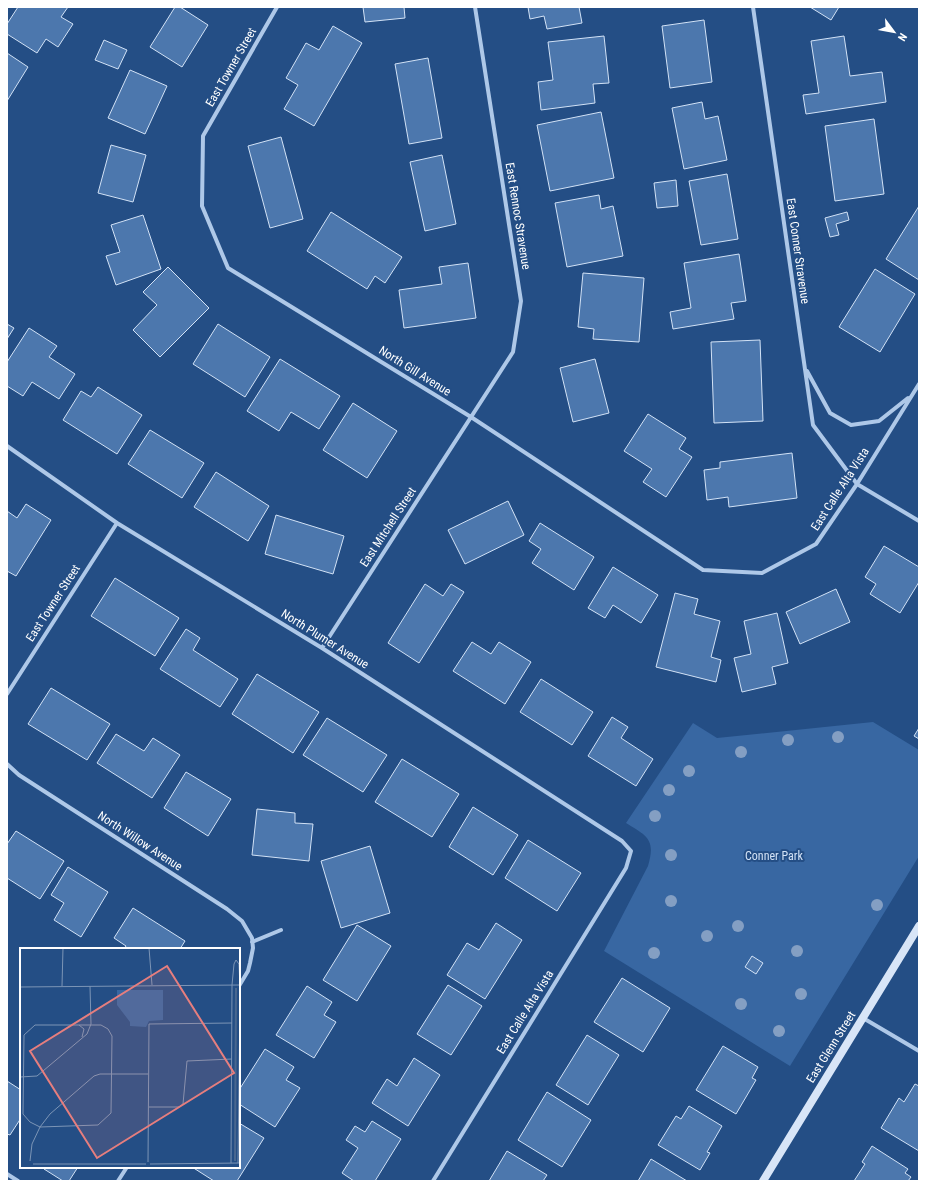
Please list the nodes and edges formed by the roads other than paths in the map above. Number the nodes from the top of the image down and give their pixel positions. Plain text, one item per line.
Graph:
1 (277, 7) edge
2 (475, 7) edge
3 (753, 7) edge
4 (203, 136) joint
5 (805, 368) junction
6 (919, 384) edge
7 (912, 395) junction
8 (471, 417) junction
9 (7, 446) edge
10 (857, 484) junction
11 (919, 521) edge
12 (117, 523) junction
13 (703, 570) joint
14 (322, 648) junction
15 (7, 694) edge
16 (7, 764) edge
17 (631, 851) joint
18 (919, 926) edge
19 (281, 930) dead end
20 (252, 942) junction
21 (240, 984) edge
22 (863, 1018) junction
23 (919, 1051) edge
24 (126, 1168) edge
25 (7, 1174) edge
26 (18, 1181) edge
27 (118, 1181) edge
28 (433, 1181) edge
29 (763, 1181) edge

1 - 4 street, East Towner Street
2 - 8 street, East Rennoc Stravenue
3 - 5 street, East Conner Stravenue
4 - 8 street, North Gill Avenue
5 - 7 street
5 - 10 street, East Conner Stravenue
6 - 7 street, East Calle Alta Vista
7 - 10 street, East Calle Alta Vista
8 - 13 street, North Gill Avenue
8 - 14 street, East Mitchell Street
9 - 12 street, North Plumer Avenue
10 - 11 street
10 - 13 street, East Calle Alta Vista
12 - 14 street, North Plumer Avenue
12 - 15 street, East Towner Street
14 - 17 street, North Plumer Avenue
16 - 20 street, North Willow Avenue
17 - 28 street, East Calle Alta Vista
18 - 22 street, East Glenn Street
19 - 20 street
20 - 21 street
22 - 23 street
22 - 29 street, East Glenn Street
24 - 27 street
25 - 26 street

